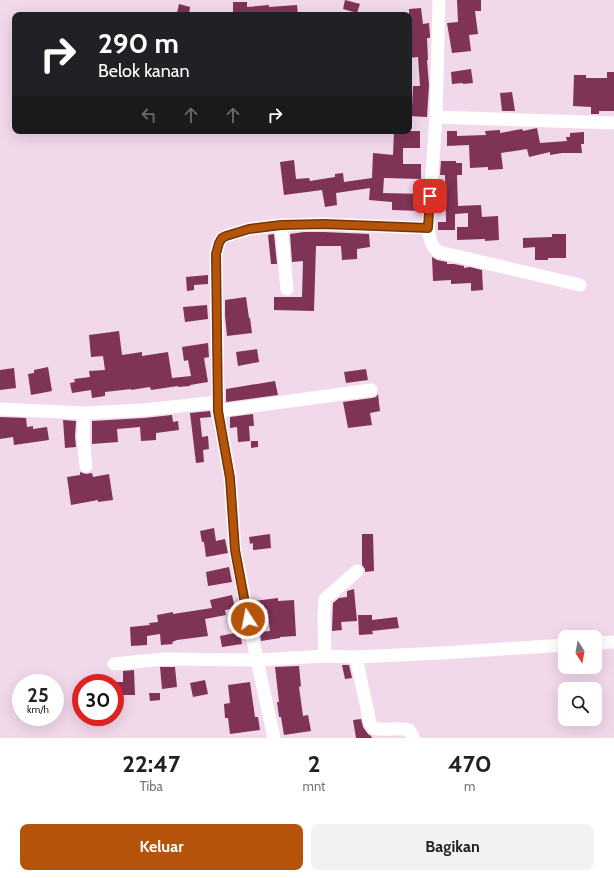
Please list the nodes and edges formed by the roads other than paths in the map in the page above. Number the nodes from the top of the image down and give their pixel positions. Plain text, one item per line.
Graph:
1 (439, 0) edge
2 (436, 117) junction
3 (614, 123) edge
4 (281, 225) junction
5 (428, 228) junction
6 (580, 285) dead end
7 (287, 289) dead end
8 (371, 390) dead end
9 (218, 406) junction
10 (0, 409) edge
11 (84, 413) junction
12 (86, 466) dead end
13 (357, 572) dead end
14 (614, 642) edge
15 (602, 643) edge
16 (558, 645) edge
17 (325, 656) junction
18 (356, 657) junction
19 (257, 660) junction
20 (114, 664) dead end
21 (274, 738) edge
22 (413, 738) edge

1 - 2 street
2 - 3 street
2 - 5 street
4 - 5 street
4 - 7 street
4 - 9 street
5 - 6 street
8 - 9 street
9 - 11 street
9 - 19 street
10 - 11 street
11 - 12 street
13 - 17 street
14 - 15 street
16 - 18 street
17 - 18 street
17 - 19 street
18 - 22 street
19 - 20 street
19 - 21 street

